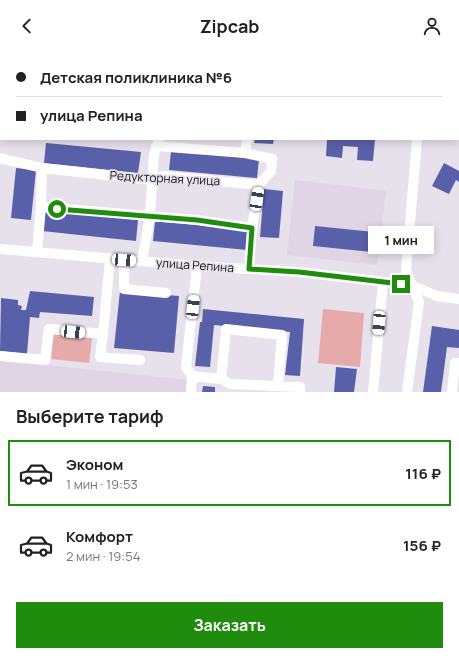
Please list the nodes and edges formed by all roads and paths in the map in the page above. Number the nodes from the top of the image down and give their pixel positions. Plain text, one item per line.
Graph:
1 (182, 52) edge
2 (187, 52) edge
3 (247, 140) edge
4 (417, 140) edge
5 (158, 142) edge
6 (245, 153) junction
7 (0, 158) edge
8 (42, 168) junction
9 (152, 180) junction
10 (259, 185) junction
11 (41, 207) junction
12 (150, 216) junction
13 (252, 228) junction
14 (0, 249) edge
15 (37, 252) junction
16 (110, 259) junction
17 (124, 260) junction
18 (142, 261) junction
19 (197, 266) junction
20 (249, 269) junction
21 (383, 282) junction
22 (411, 285) junction
23 (166, 293) dead end
24 (459, 298) edge
25 (103, 334) junction
26 (0, 356) edge
27 (140, 360) dead end
28 (459, 363) edge
29 (192, 376) junction
30 (221, 379) junction
31 (278, 386) junction
32 (191, 392) edge
33 (300, 392) edge
34 (373, 392) edge
35 (407, 392) edge
36 (452, 392) edge

1 - 2 street
3 - 6 street
4 - 22 street
5 - 6 street
5 - 9 street
6 - 10 street
7 - 8 street, Редукторная улица
8 - 9 street, Редукторная улица
8 - 11 street
9 - 10 street, Редукторная улица
9 - 12 street
10 - 13 street
11 - 12 street
11 - 15 street
12 - 13 street
12 - 18 street
13 - 20 street
14 - 15 street, улица Репина
15 - 16 street, улица Репина
16 - 17 street, улица Репина
16 - 25 street
17 - 18 street, улица Репина
17 - 23 street
18 - 19 street, улица Репина
19 - 20 street, улица Репина
19 - 29 street
20 - 21 street, улица Репина
21 - 22 street, улица Репина
21 - 34 street
22 - 24 street, улица Репина
22 - 35 street
25 - 26 street
25 - 27 street
28 - 36 street
29 - 30 street
29 - 32 street
30 - 31 street
30 - 31 street
31 - 33 street

